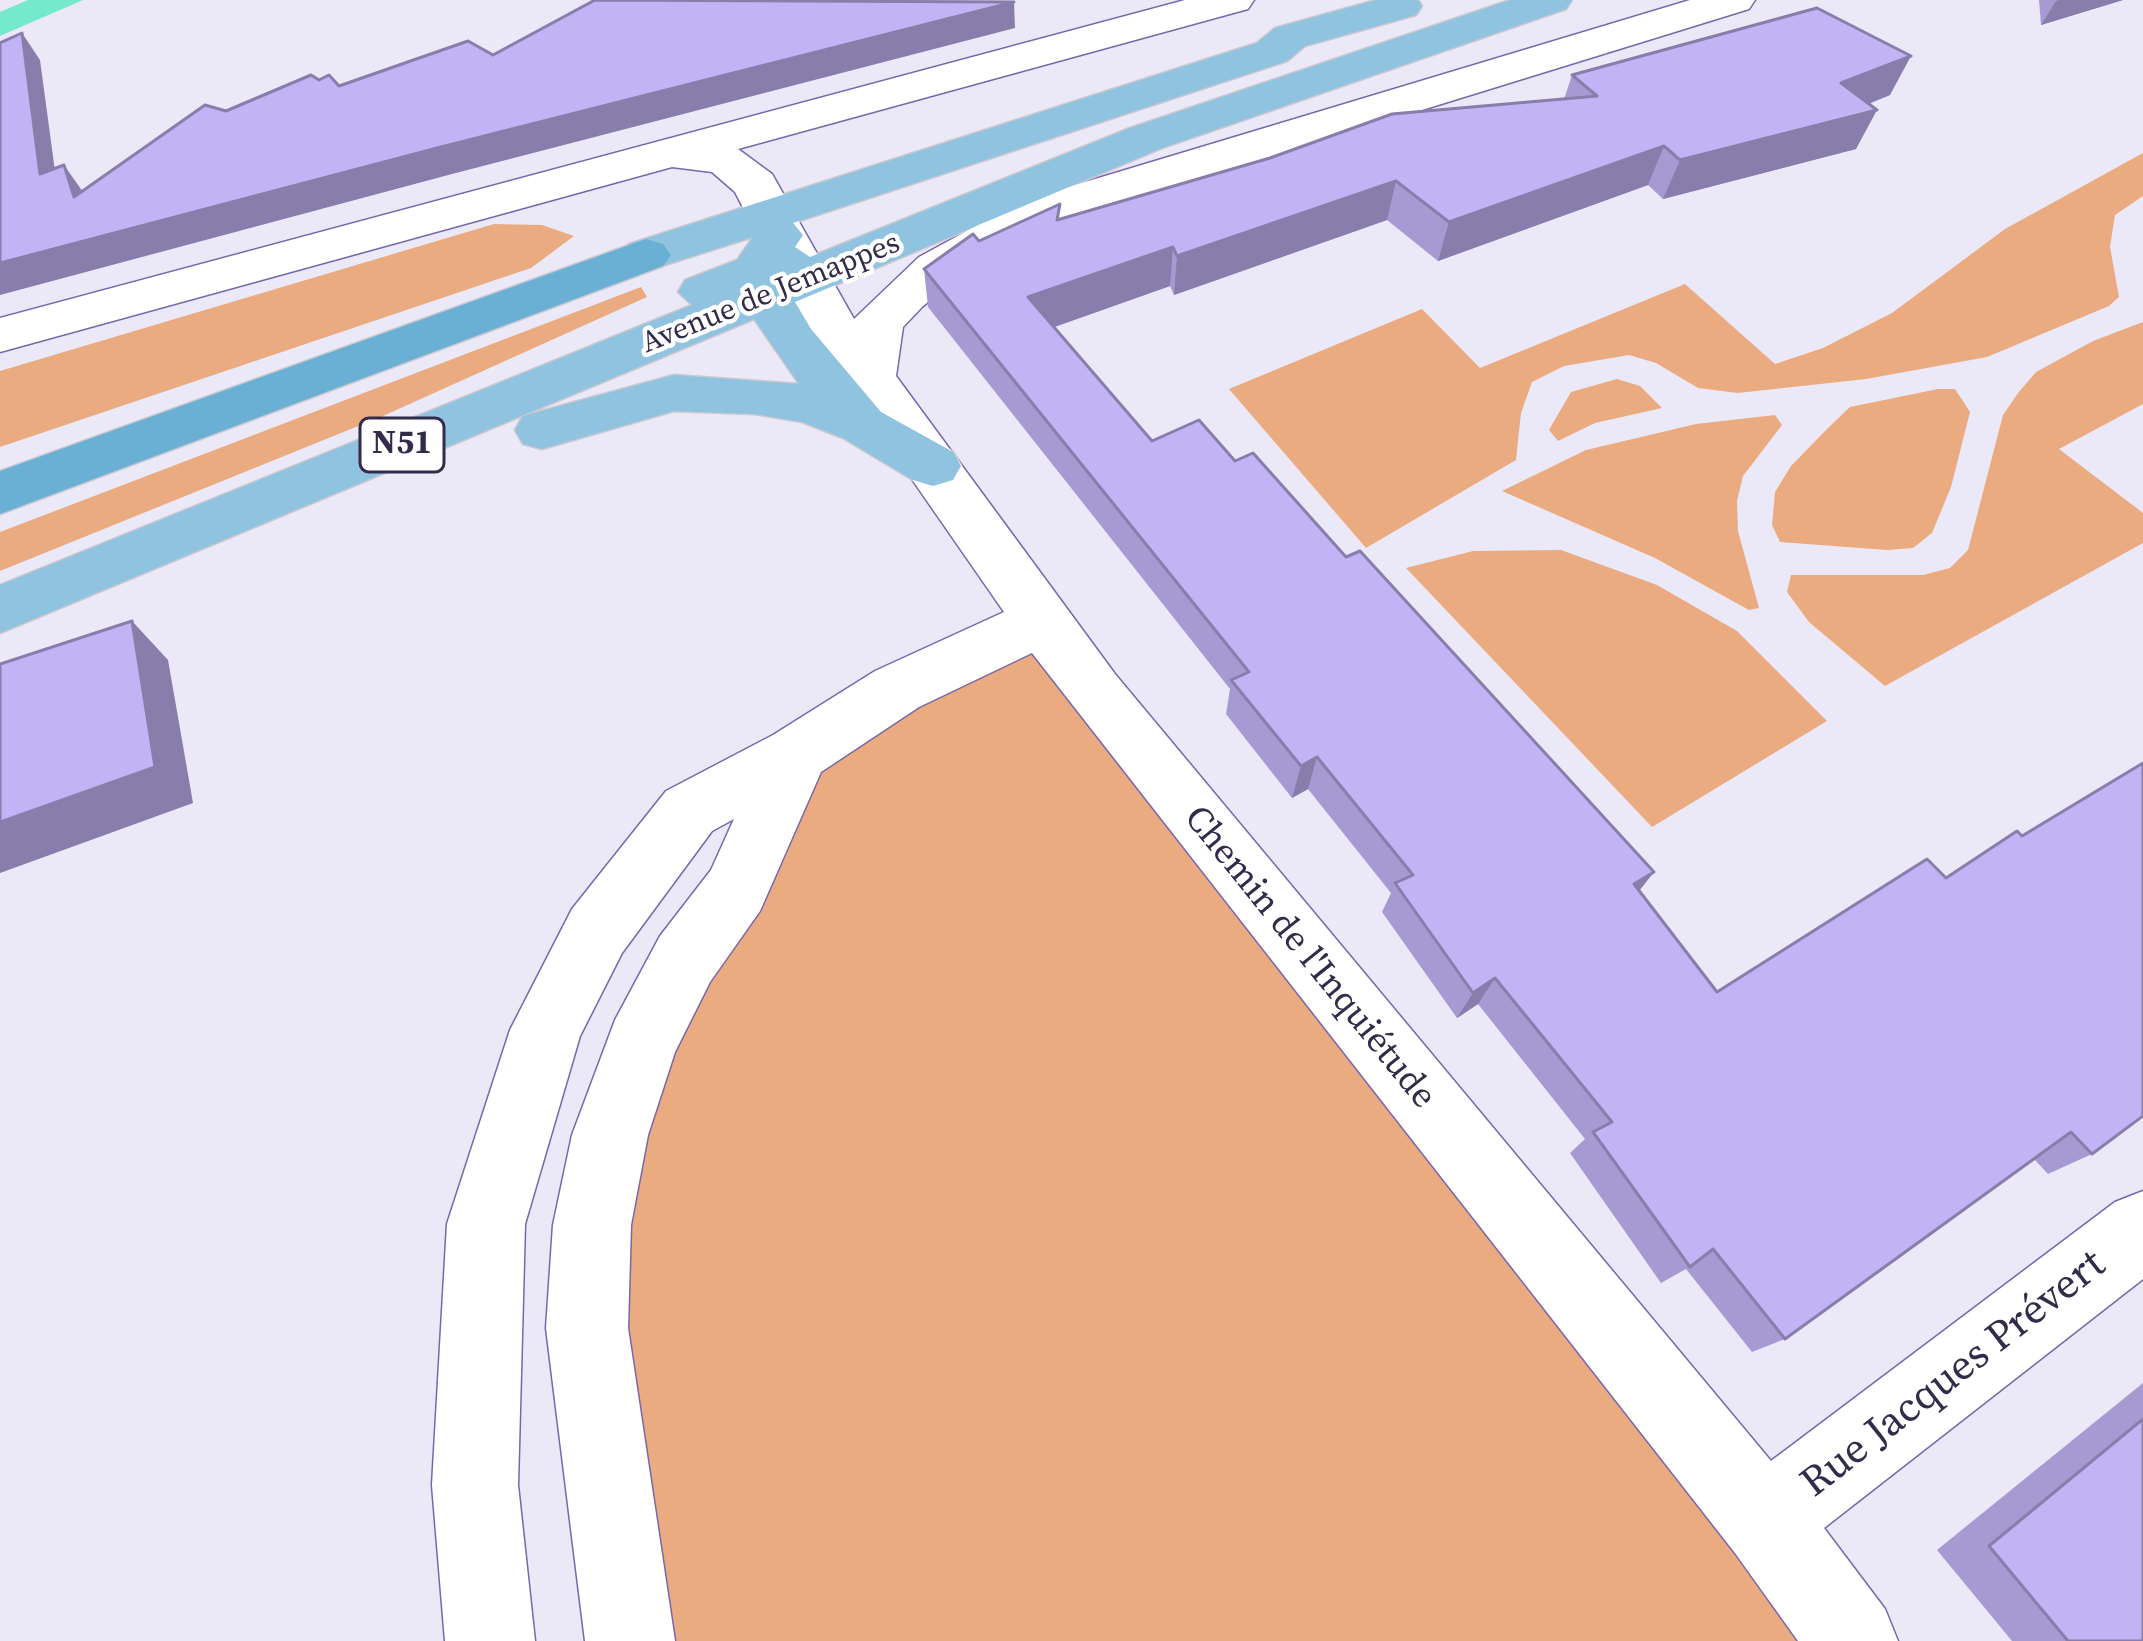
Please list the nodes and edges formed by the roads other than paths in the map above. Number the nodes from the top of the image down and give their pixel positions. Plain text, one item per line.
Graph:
1 (1233, 0) edge
2 (1422, 0) edge
3 (1551, 0) edge
4 (1734, 0) edge
5 (797, 118) junction
6 (669, 153) junction
7 (734, 167) junction
8 (1039, 212) junction
9 (668, 248) junction
10 (783, 257) junction
11 (0, 335) edge
12 (866, 403) junction
13 (933, 466) joint
14 (0, 493) edge
15 (0, 596) edge
16 (0, 610) edge
17 (1042, 622) junction
18 (0, 631) edge
19 (796, 754) junction
20 (2143, 1230) edge
21 (1766, 1522) junction
22 (490, 1641) edge
23 (630, 1641) edge
24 (1853, 1641) edge

1 - 5 street
2 - 10 main road
3 - 10 main road, Avenue de Jemappes / N51
4 - 8 street, Avenue de Jemappes
5 - 6 street
5 - 7 street
6 - 7 street
6 - 11 street
7 - 9 street
7 - 10 street
8 - 10 street
8 - 12 street, Avenue de Jemappes
9 - 10 main road, Avenue de Jemappes / N51
9 - 14 highway, N51
10 - 12 street
10 - 15 main road, N51
10 - 16 main road, Avenue de Jemappes / N51
12 - 13 main road
12 - 18 main road
13 - 17 street, Chemin de l'Inquiétude
17 - 19 street
17 - 21 street, Chemin de l'Inquiétude
19 - 22 street
19 - 23 street
20 - 21 street, Rue Jacques Prévert
21 - 24 street, Chemin de l'Inquiétude

